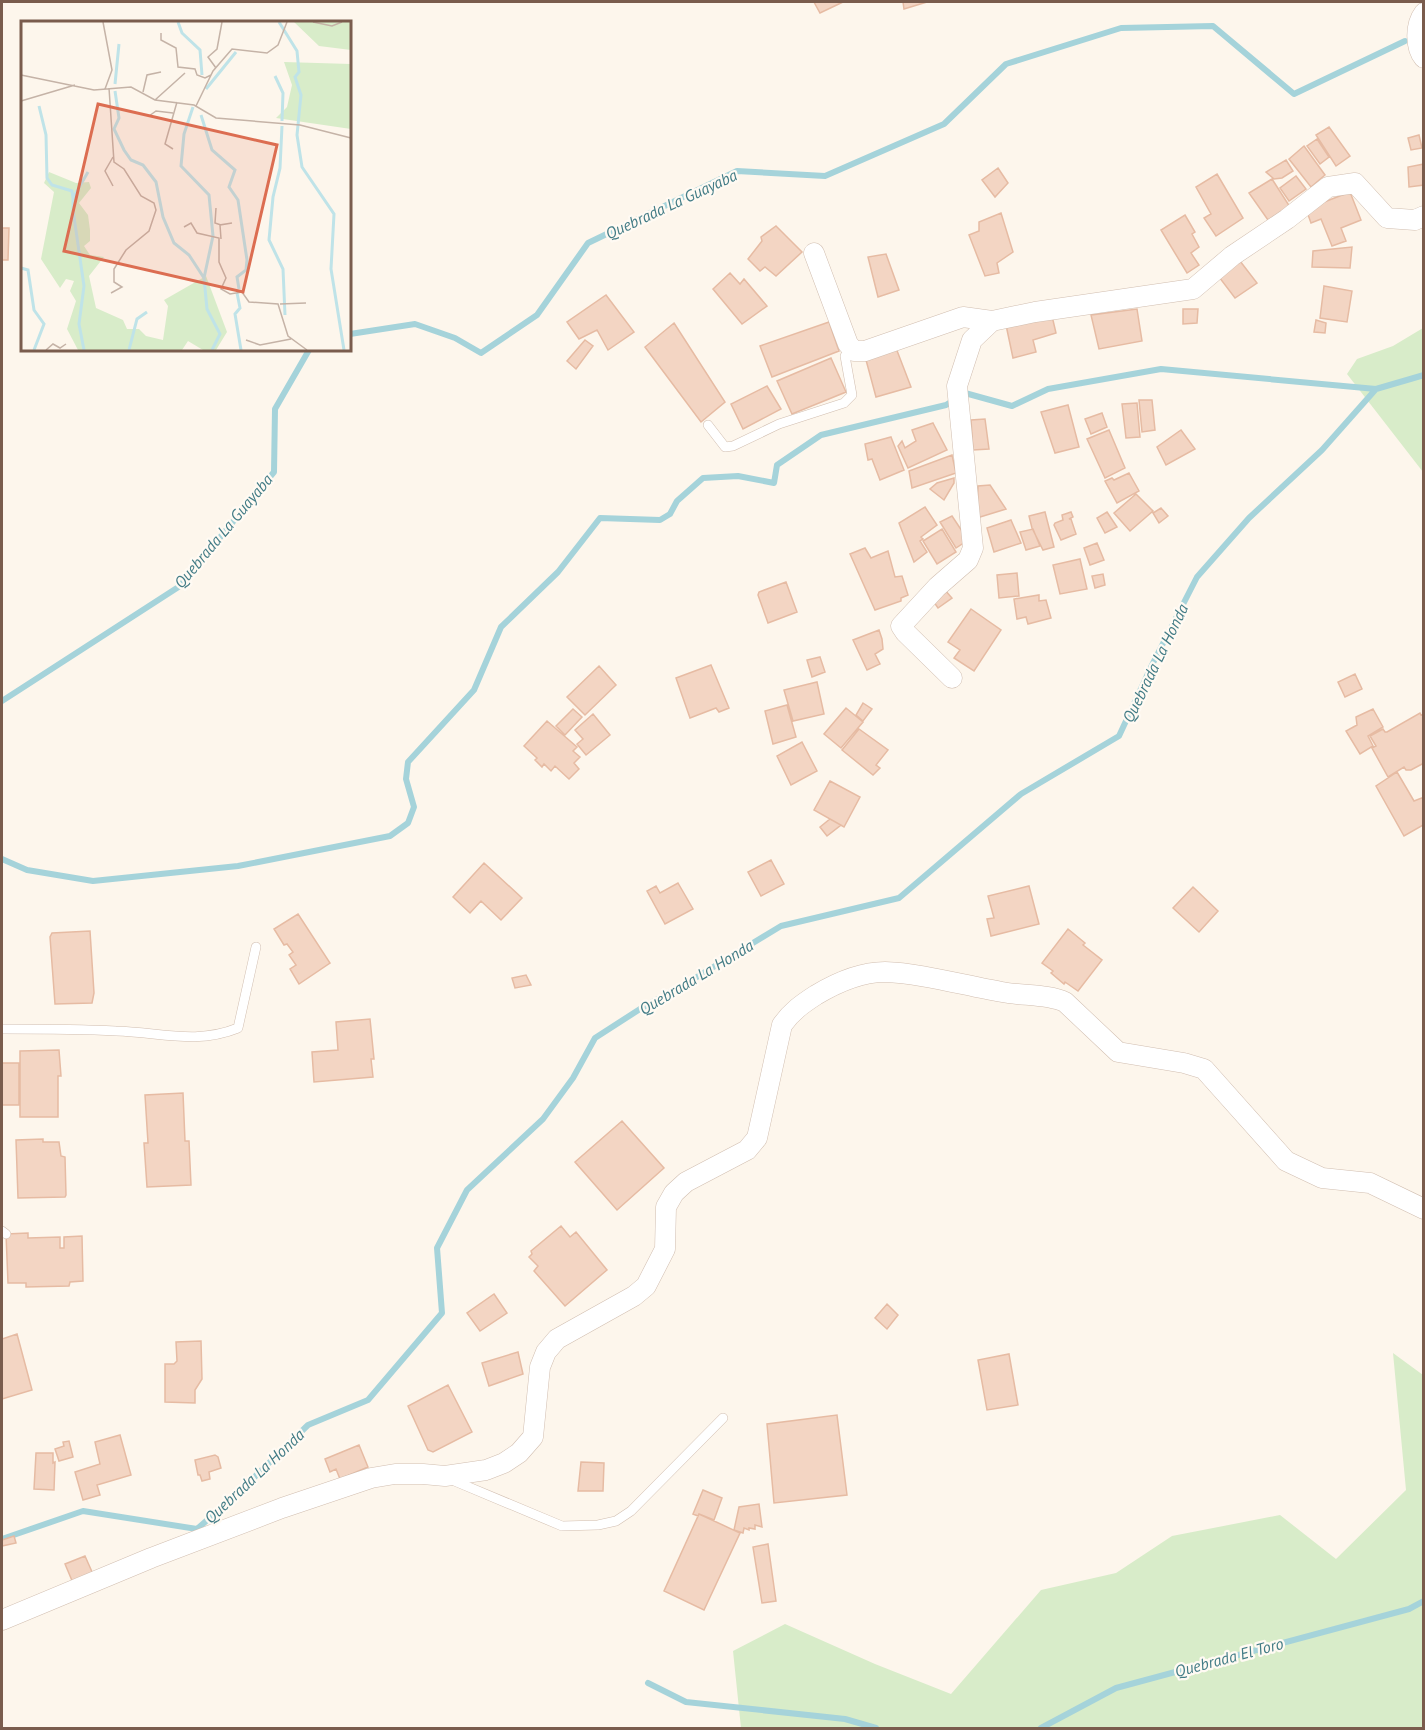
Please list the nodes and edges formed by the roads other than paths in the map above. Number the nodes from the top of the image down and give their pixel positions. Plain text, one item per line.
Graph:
1 (1424, 13) edge
2 (1424, 58) edge
3 (1424, 216) edge
4 (814, 253) dead end
5 (992, 321) junction
6 (852, 349) junction
7 (708, 425) dead end
8 (952, 678) dead end
9 (256, 947) dead end
10 (2, 1029) edge
11 (1424, 1209) edge
12 (723, 1418) dead end
13 (445, 1476) junction
14 (2, 1620) edge

1 - 2 street
3 - 5 street
4 - 6 street
5 - 6 street
5 - 8 street
6 - 7 lane
9 - 10 lane
11 - 13 street
12 - 13 lane
13 - 14 street

